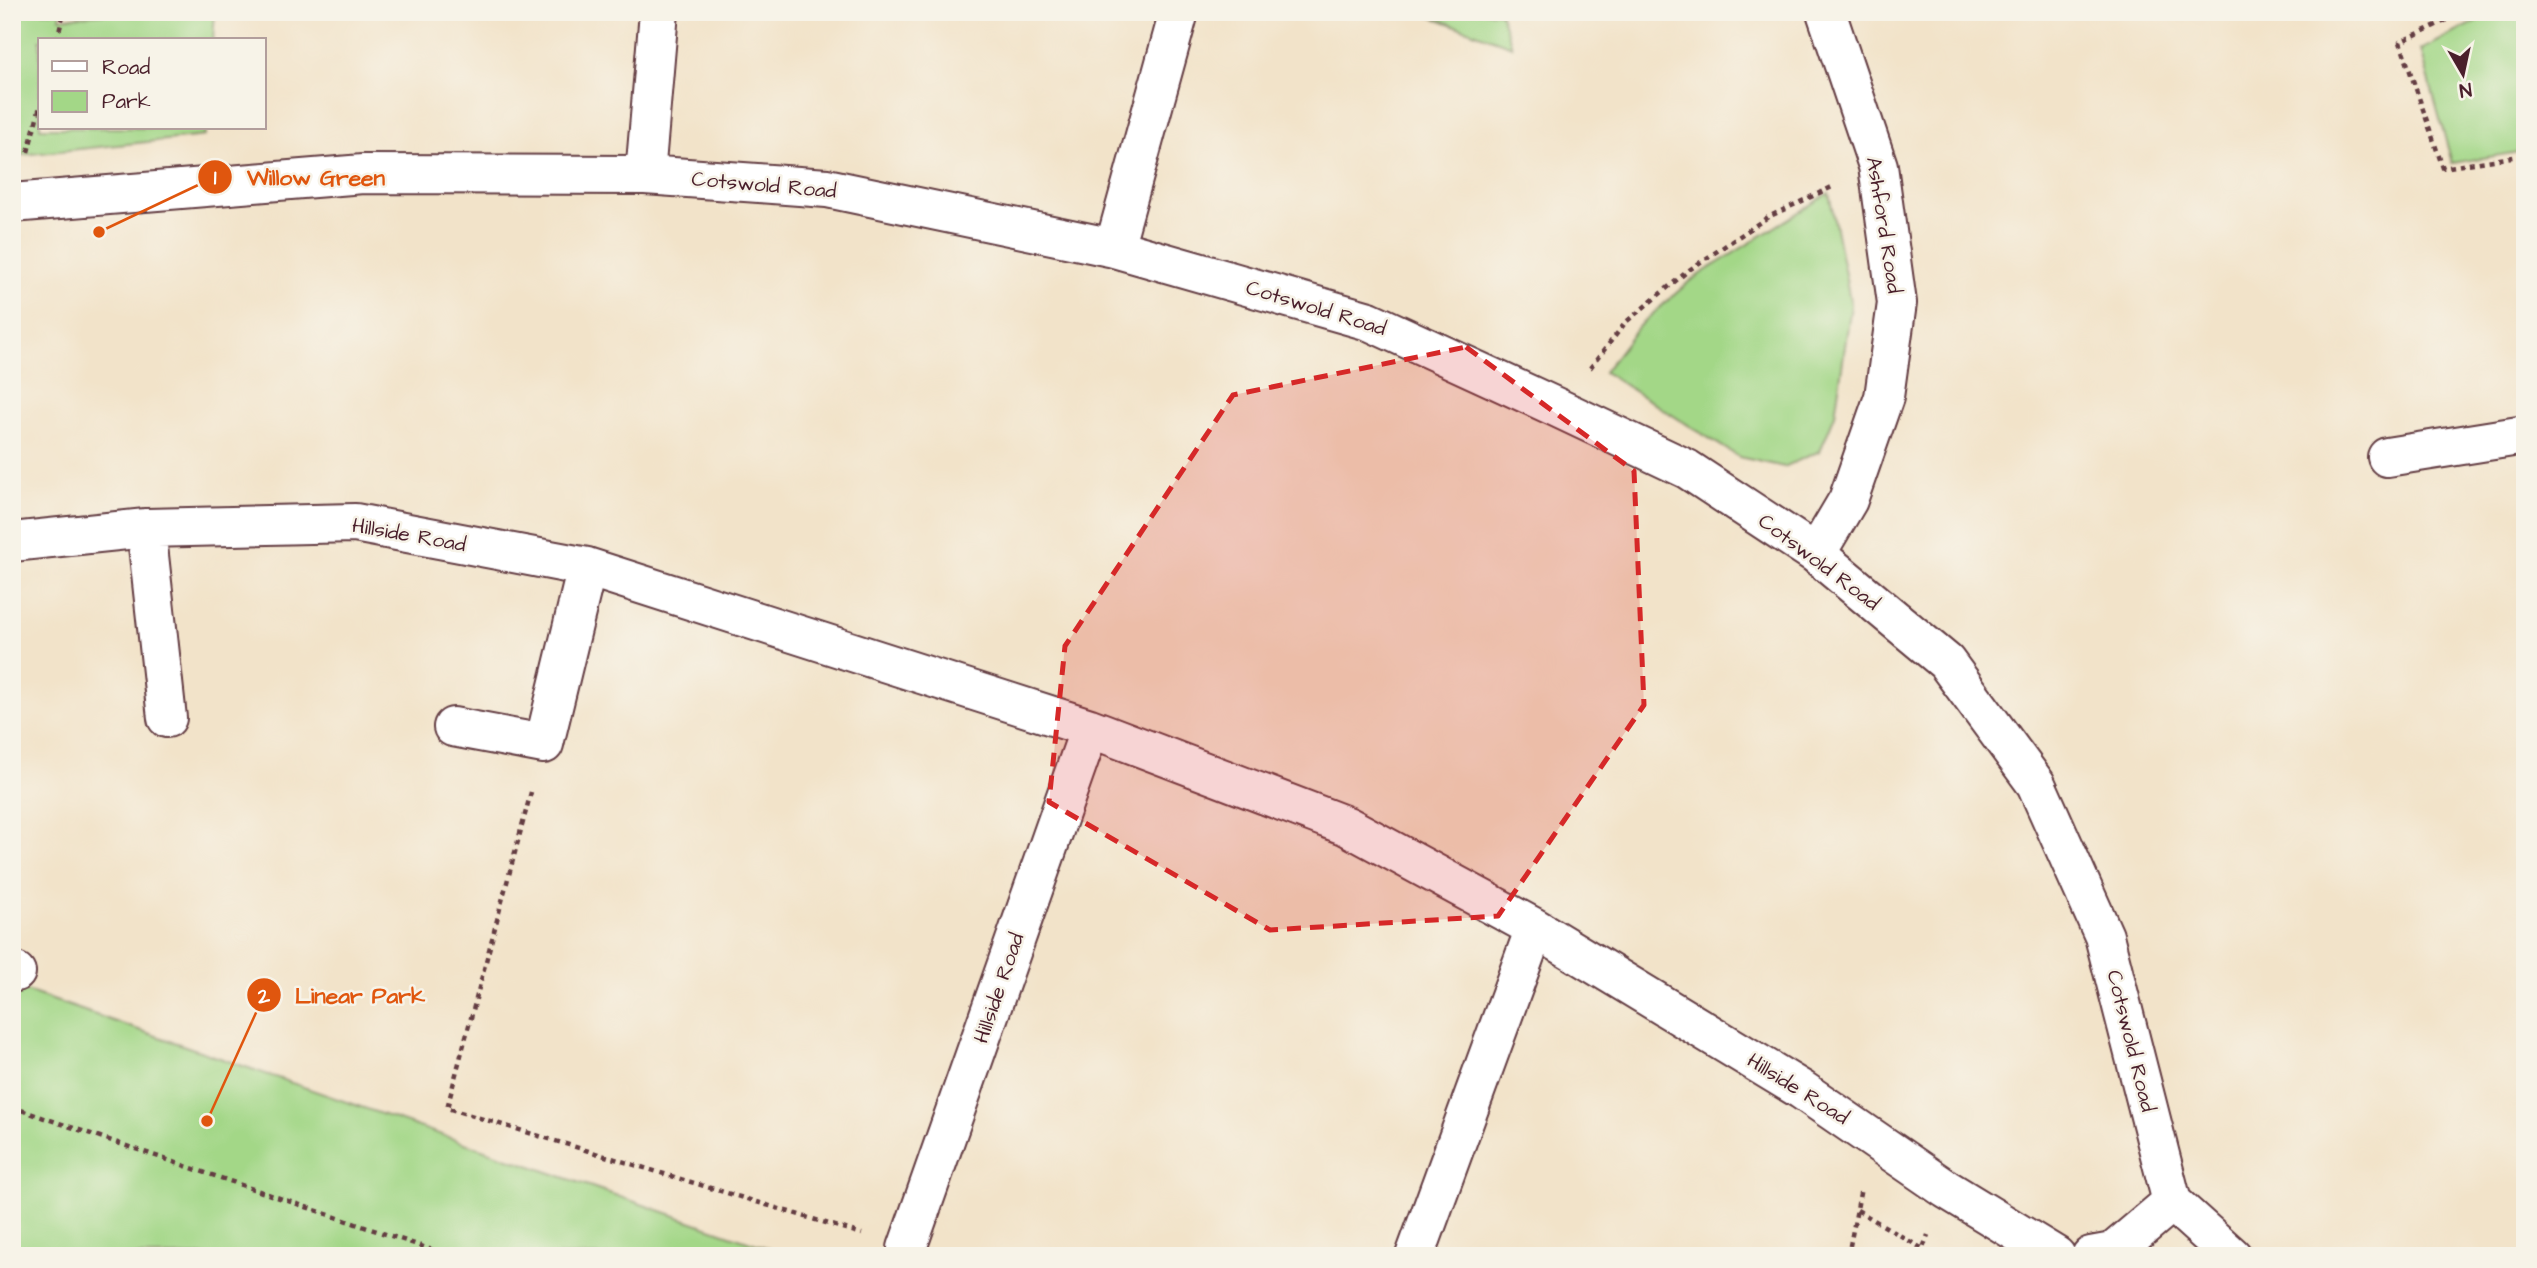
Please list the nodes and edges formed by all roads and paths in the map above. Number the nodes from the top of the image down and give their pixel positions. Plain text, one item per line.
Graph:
1 (64, 12) edge
2 (659, 12) edge
3 (1179, 12) edge
4 (1826, 12) edge
5 (2464, 12) edge
6 (58, 38) edge
7 (2525, 155) edge
8 (1878, 166) junction
9 (645, 175) junction
10 (12, 203) edge
11 (1114, 248) junction
12 (1558, 408) junction
13 (2525, 435) edge
14 (2387, 457) dead end
15 (146, 528) junction
16 (12, 542) edge
17 (1816, 554) junction
18 (587, 567) junction
19 (167, 718) dead end
20 (453, 727) dead end
21 (1090, 728) junction
22 (544, 744) junction
23 (1535, 928) junction
24 (12, 1107) edge
25 (1871, 1136) junction
26 (2172, 1202) junction
27 (1857, 1210) junction
28 (908, 1248) joint
29 (1923, 1249) dead end
30 (450, 1256) edge
31 (1415, 1256) edge
32 (1848, 1256) edge
33 (2056, 1256) edge
34 (2091, 1256) edge
35 (2232, 1256) edge

1 - 6 path
2 - 9 street
3 - 11 street
4 - 8 street, Ashford Road
5 - 7 path
8 - 12 path
8 - 17 street, Ashford Road
9 - 10 street, Cotswold Road
9 - 11 street, Cotswold Road
11 - 12 street, Cotswold Road
12 - 17 street, Cotswold Road
13 - 14 street
15 - 16 street, Hillside Road
15 - 18 street, Hillside Road
15 - 19 street
17 - 26 street, Cotswold Road
18 - 21 street, Hillside Road
18 - 22 street
20 - 22 street
21 - 23 street, Hillside Road
21 - 28 street, Hillside Road
22 - 28 path
23 - 25 street, Hillside Road
23 - 31 street
24 - 30 path
25 - 27 path
25 - 33 street, Hillside Road
26 - 34 street
26 - 35 street
27 - 29 path
27 - 32 path

